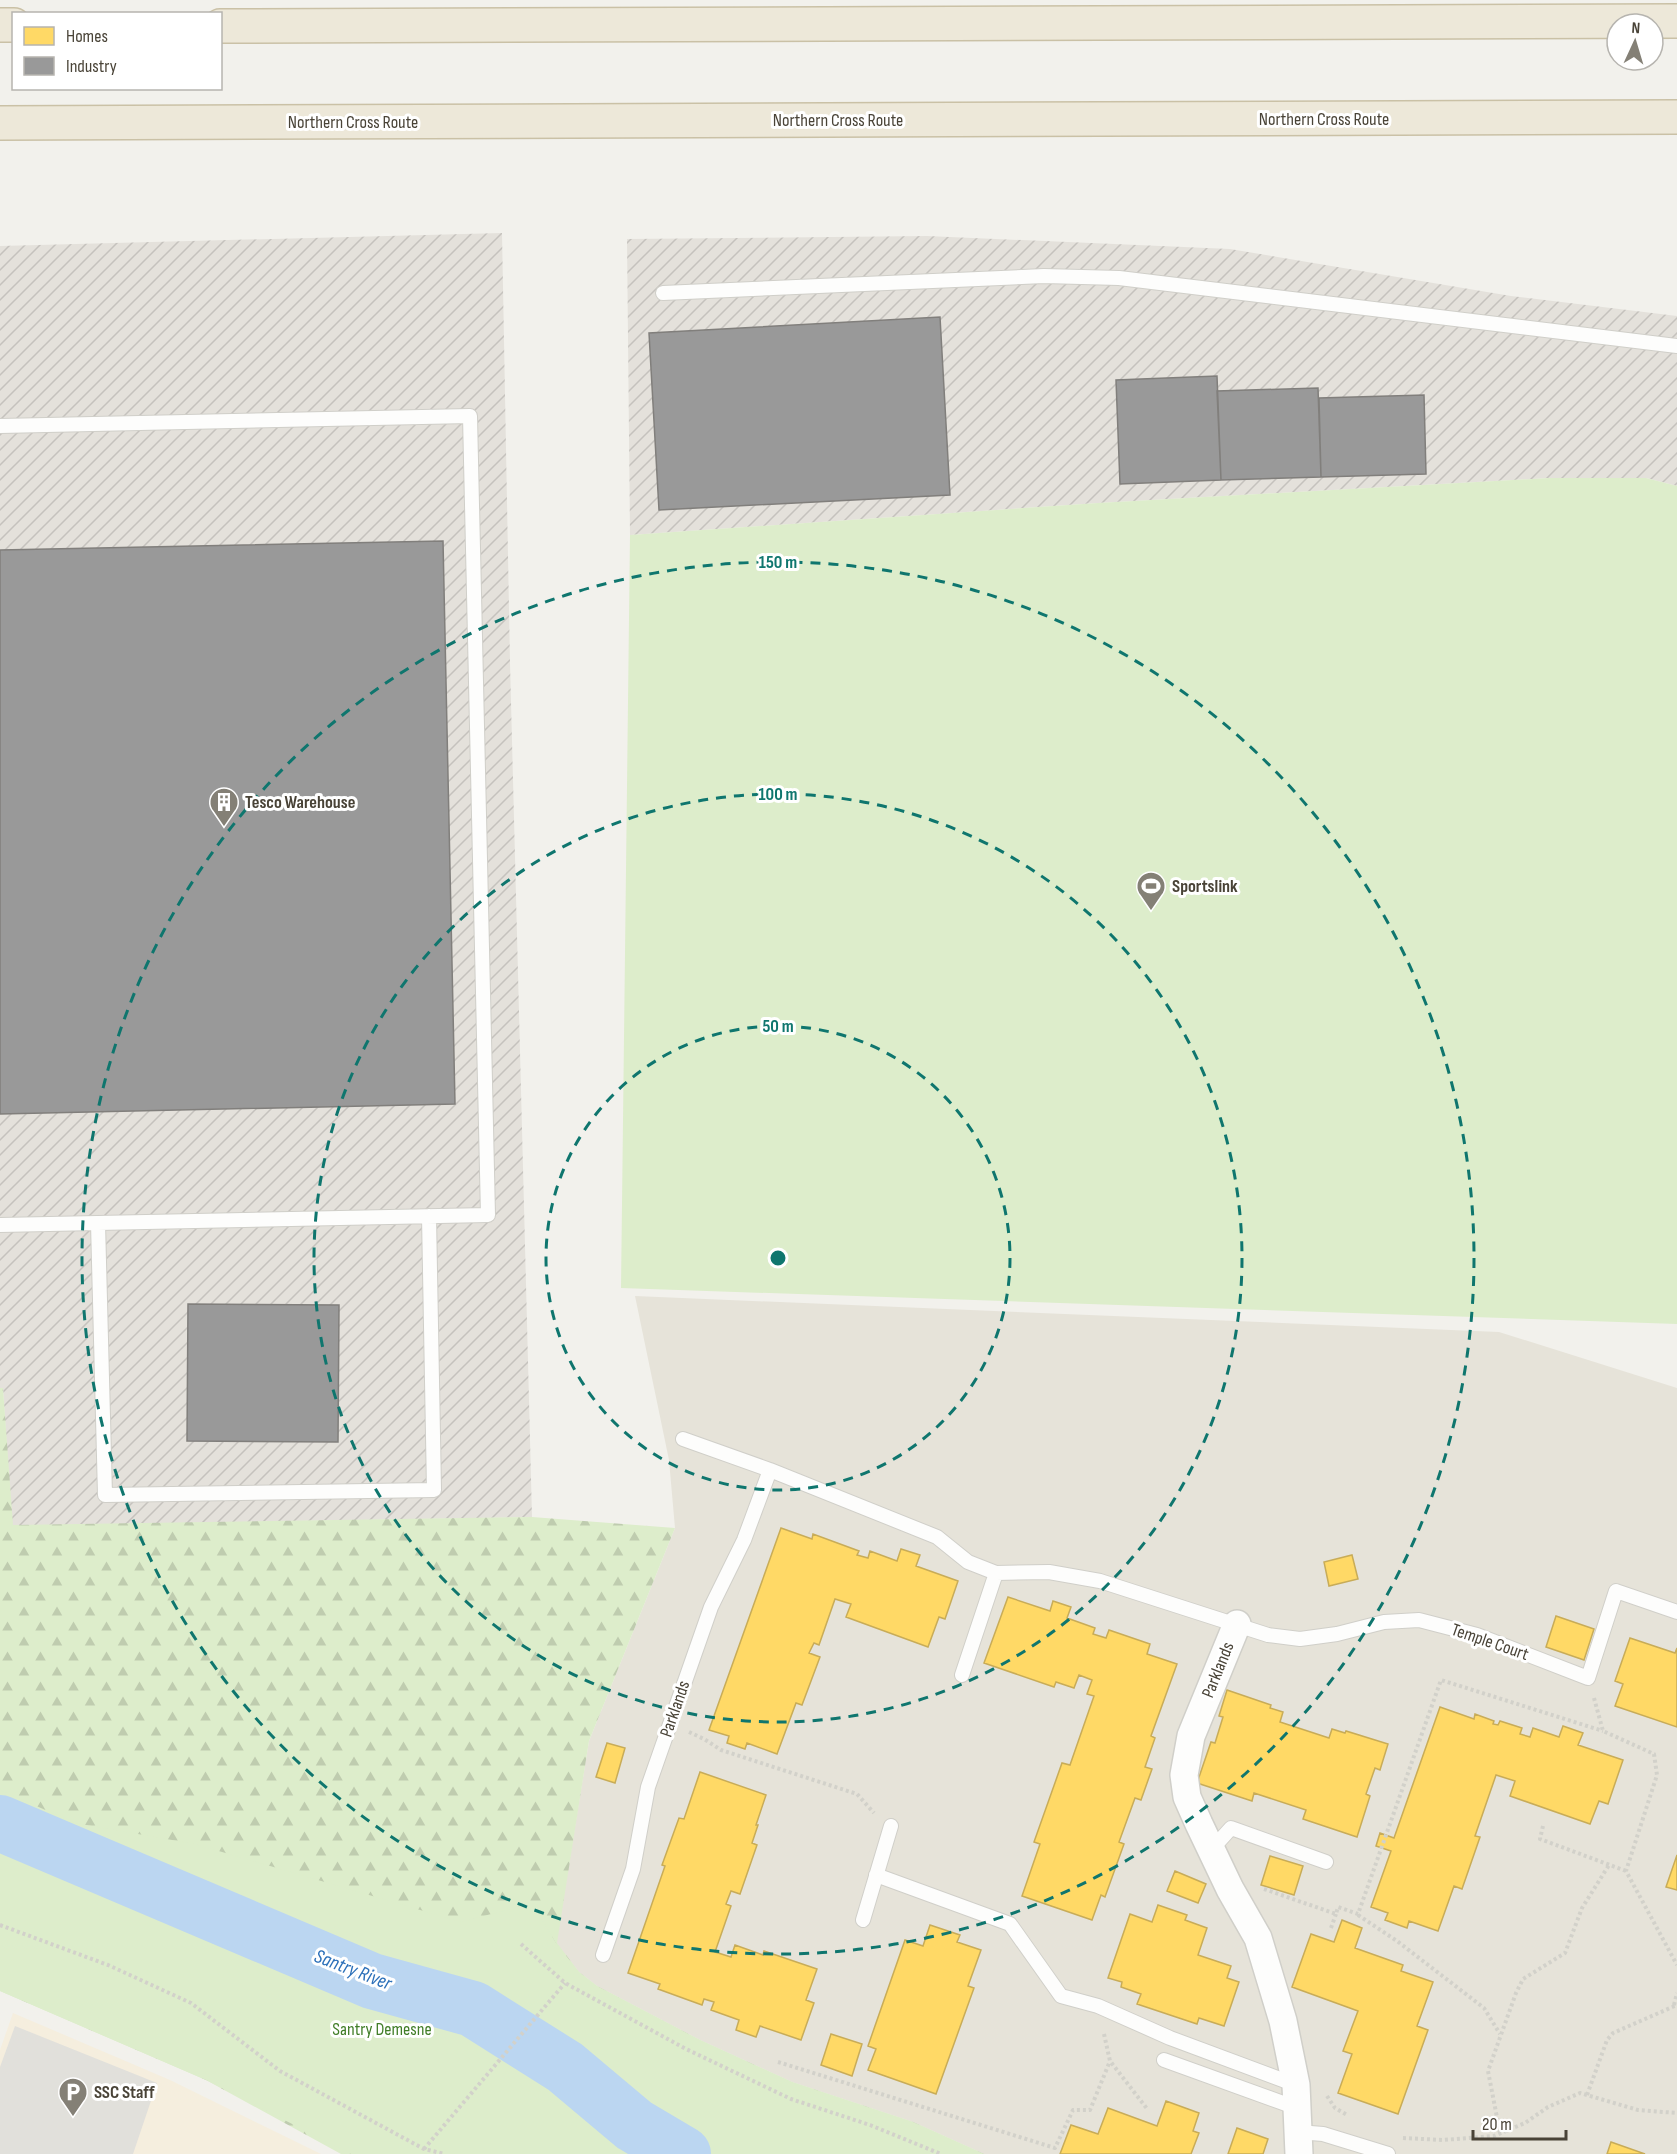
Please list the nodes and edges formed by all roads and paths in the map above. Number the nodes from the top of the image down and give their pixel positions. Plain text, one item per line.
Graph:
1 (1677, 21) edge
2 (222, 26) edge
3 (1677, 117) edge
4 (0, 123) edge
5 (663, 293) dead end
6 (1677, 346) edge
7 (0, 426) edge
8 (429, 1216) junction
9 (98, 1223) junction
10 (0, 1225) edge
11 (683, 1439) dead end
12 (770, 1470) junction
13 (996, 1573) junction
14 (1677, 1612) edge
15 (1237, 1624) junction
16 (962, 1675) dead end
17 (1588, 1678) junction
18 (670, 1724) junction
19 (1604, 1731) junction
20 (891, 1826) joint
21 (1543, 1826) dead end
22 (1212, 1849) junction
23 (1326, 1862) dead end
24 (1609, 1864) junction
25 (1626, 1871) junction
26 (876, 1875) junction
27 (1224, 1875) junction
28 (1336, 1914) junction
29 (1358, 1914) junction
30 (863, 1920) dead end
31 (0, 1925) edge
32 (1331, 1928) dead end
33 (521, 1944) dead end
34 (603, 1955) dead end
35 (1677, 1965) edge
36 (565, 1983) junction
37 (1677, 1993) edge
38 (1675, 2005) edge
39 (1098, 2006) junction
40 (1501, 2035) junction
41 (1164, 2060) dead end
42 (1110, 2061) junction
43 (778, 2062) dead end
44 (1587, 2095) junction
45 (1148, 2110) dead end
46 (1677, 2113) edge
47 (1352, 2119) dead end
48 (1298, 2120) edge
49 (1500, 2133) junction
50 (1393, 2134) dead end
51 (424, 2149) junction
52 (445, 2154) edge
53 (941, 2154) edge
54 (1388, 2154) edge

1 - 2 highway
3 - 4 highway, Northern Cross Route
5 - 6 lane
7 - 8 lane
8 - 9 lane
8 - 9 lane
9 - 10 lane
11 - 12 lane, Parklands
12 - 13 lane, Parklands
12 - 18 lane, Parklands
13 - 15 lane, Parklands
13 - 16 lane
14 - 17 lane
15 - 17 lane, Temple Court
15 - 22 street, Parklands
17 - 19 path
18 - 20 path
18 - 34 lane, Parklands
19 - 25 path
19 - 29 path
20 - 26 lane
21 - 24 path
22 - 23 lane
22 - 27 street, Parklands
24 - 25 path
24 - 40 path
25 - 35 path
26 - 30 lane
26 - 39 lane
27 - 28 path
27 - 48 street, Parklands
28 - 29 path
28 - 32 path
29 - 40 path
31 - 51 path
33 - 36 path
36 - 51 path
36 - 53 path
37 - 38 path
38 - 44 path
39 - 42 path
39 - 48 lane
40 - 49 path
41 - 48 lane
42 - 43 path
42 - 45 path
44 - 46 path
44 - 49 path
47 - 48 path
48 - 54 lane
49 - 50 path
51 - 52 path

